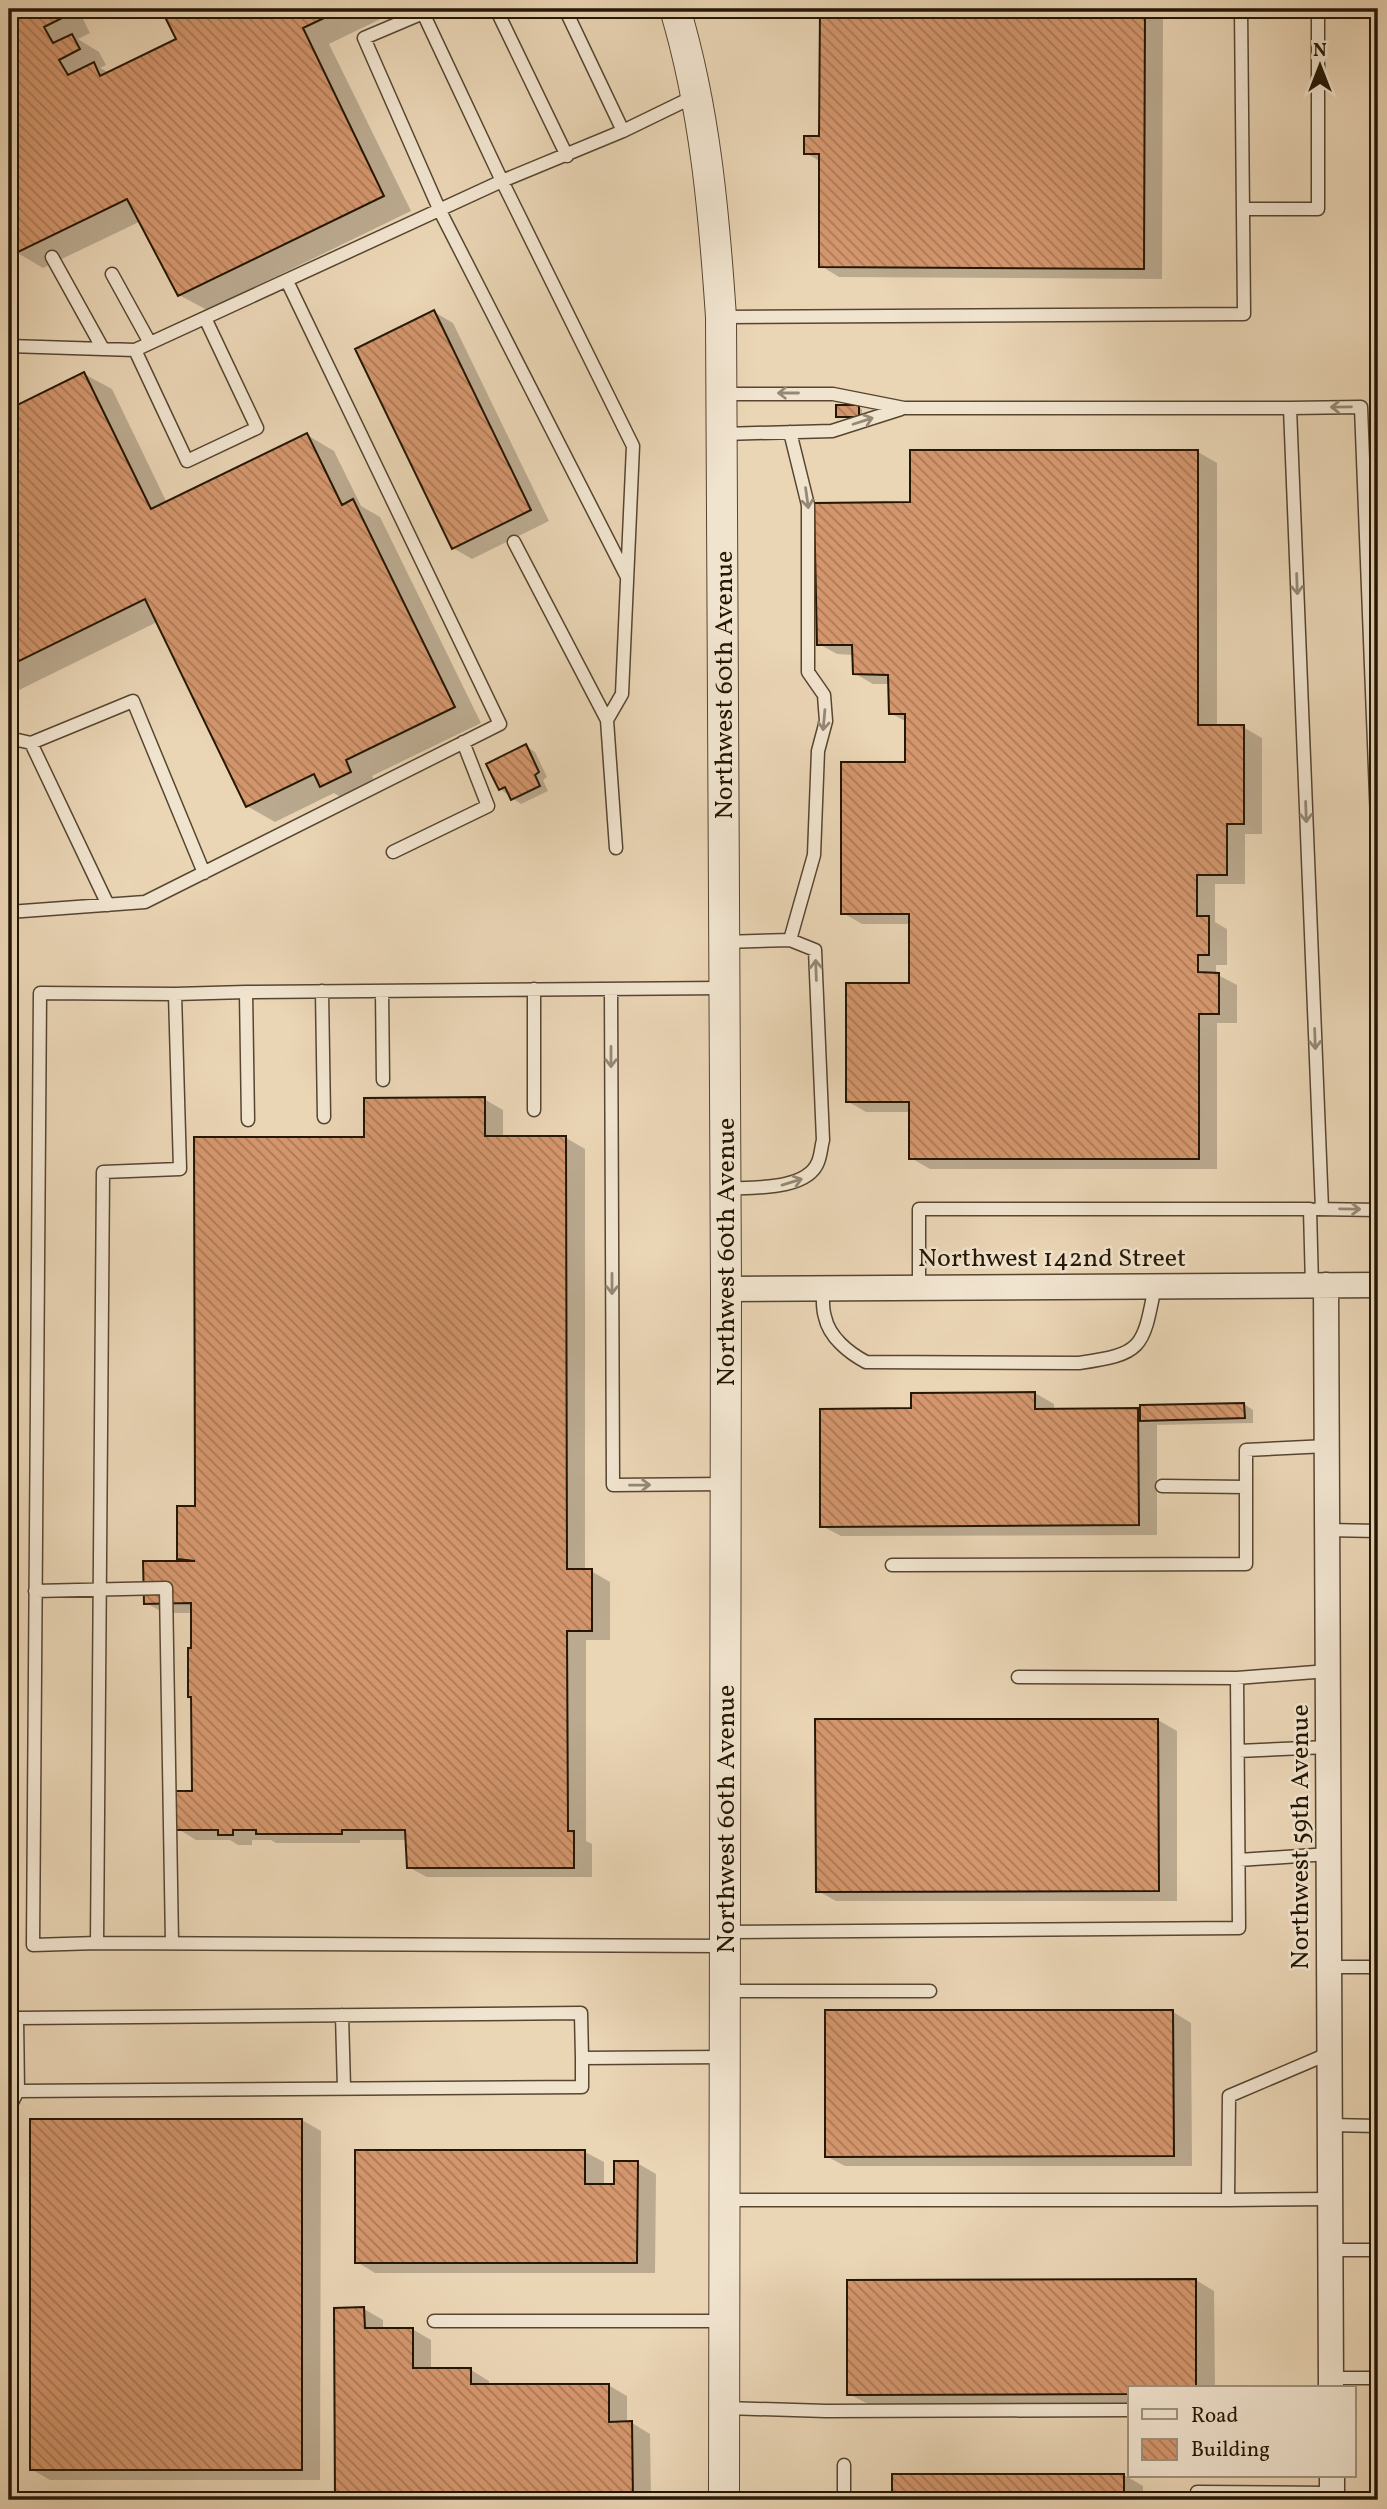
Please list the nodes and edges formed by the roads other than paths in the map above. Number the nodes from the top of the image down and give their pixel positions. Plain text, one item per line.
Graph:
1 (496, 9) edge
2 (565, 9) edge
3 (675, 9) edge
4 (1241, 9) edge
5 (1318, 9) edge
6 (697, 94) junction
7 (623, 131) junction
8 (567, 156) junction
9 (502, 181) junction
10 (1243, 209) junction
11 (440, 211) junction
12 (52, 257) dead end
13 (112, 274) dead end
14 (288, 281) junction
15 (721, 317) junction
16 (205, 318) junction
17 (150, 343) junction
18 (9, 345) edge
19 (103, 349) junction
20 (135, 350) junction
21 (722, 394) junction
22 (904, 408) junction
23 (1290, 408) junction
24 (790, 432) junction
25 (723, 433) junction
26 (514, 542) dead end
27 (627, 577) junction
28 (607, 720) junction
29 (9, 738) edge
30 (463, 742) junction
31 (32, 743) junction
32 (1378, 846) edge
33 (616, 848) dead end
34 (393, 852) dead end
35 (204, 873) junction
36 (108, 905) junction
37 (9, 912) edge
38 (790, 940) junction
39 (723, 942) junction
40 (723, 988) junction
41 (534, 989) junction
42 (611, 989) junction
43 (322, 991) junction
44 (382, 991) junction
45 (246, 992) junction
46 (175, 994) junction
47 (383, 1080) dead end
48 (534, 1110) dead end
49 (324, 1117) dead end
50 (248, 1120) dead end
51 (724, 1189) junction
52 (1316, 1209) junction
53 (1378, 1210) edge
54 (1319, 1285) junction
55 (1378, 1285) edge
56 (1155, 1286) junction
57 (919, 1288) junction
58 (726, 1289) junction
59 (823, 1289) junction
60 (1327, 1446) junction
61 (726, 1483) junction
62 (1162, 1486) dead end
63 (1245, 1487) junction
64 (1327, 1530) junction
65 (1378, 1531) edge
66 (892, 1565) dead end
67 (100, 1589) junction
68 (35, 1591) junction
69 (1328, 1671) junction
70 (1018, 1677) dead end
71 (1237, 1678) junction
72 (1328, 1747) junction
73 (1238, 1751) junction
74 (1329, 1854) junction
75 (1239, 1860) junction
76 (725, 1939) junction
77 (97, 1943) junction
78 (172, 1944) junction
79 (1378, 1967) edge
80 (1329, 1968) junction
81 (930, 1991) dead end
82 (725, 1992) junction
83 (342, 2015) junction
84 (1330, 2053) junction
85 (725, 2057) junction
86 (582, 2059) junction
87 (344, 2088) junction
88 (18, 2091) junction
89 (9, 2108) edge
90 (1330, 2125) junction
91 (1378, 2126) edge
92 (1331, 2199) junction
93 (726, 2200) junction
94 (1228, 2200) junction
95 (1331, 2250) junction
96 (1378, 2250) edge
97 (434, 2321) dead end
98 (725, 2321) junction
99 (1378, 2378) edge
100 (1331, 2383) edge
101 (725, 2408) junction
102 (1128, 2410) edge
103 (844, 2465) dead end
104 (1332, 2490) edge
105 (724, 2500) edge
106 (844, 2500) edge
107 (1197, 2500) edge

1 - 8 lane
2 - 7 lane
3 - 6 street, Northwest 60th Avenue
4 - 10 lane
5 - 10 lane
6 - 7 lane
6 - 15 street, Northwest 60th Avenue
7 - 8 lane
8 - 9 lane
9 - 11 lane
9 - 11 lane
9 - 27 lane
10 - 15 lane
11 - 14 lane
11 - 27 lane
12 - 19 lane
13 - 17 lane
14 - 16 lane
14 - 30 lane
15 - 21 street, Northwest 60th Avenue
16 - 17 lane
16 - 20 lane
17 - 20 lane
18 - 19 lane
19 - 20 lane
22 -> 21 lane
21 - 25 street, Northwest 60th Avenue
22 - 23 lane
24 -> 22 lane
32 -> 23 lane
23 -> 52 lane
24 - 25 lane
24 -> 38 lane
25 - 39 street, Northwest 60th Avenue
26 - 28 lane
27 - 28 lane
28 - 33 lane
29 - 31 lane
30 - 34 lane
30 - 35 lane
31 - 35 lane
31 - 36 lane
35 - 36 lane
36 - 37 lane
38 - 39 lane
51 -> 38 lane
39 - 40 street, Northwest 60th Avenue
40 - 42 lane
40 - 51 street, Northwest 60th Avenue
41 - 42 lane
41 - 44 lane
41 - 48 lane
42 -> 61 lane
43 - 44 lane
43 - 45 lane
43 - 49 lane
44 - 47 lane
45 - 46 lane
45 - 50 lane
46 - 67 lane
46 - 68 lane
51 - 58 street, Northwest 60th Avenue
52 -> 53 lane
52 - 54 lane
52 - 57 lane
54 - 55 street, Northwest 142nd Street
54 - 56 street, Northwest 142nd Street
54 - 60 street, Northwest 59th Avenue
56 - 57 street, Northwest 142nd Street
56 - 59 lane
57 - 59 street, Northwest 142nd Street
58 - 59 street, Northwest 142nd Street
58 - 61 street, Northwest 60th Avenue
60 - 63 lane
60 - 64 street, Northwest 59th Avenue
61 - 76 street, Northwest 60th Avenue
62 - 63 lane
63 - 66 lane
64 - 65 lane
64 - 69 street, Northwest 59th Avenue
67 - 68 lane
67 - 77 lane
67 - 78 lane
68 - 77 lane
69 - 71 lane
69 - 72 street, Northwest 59th Avenue
70 - 71 lane
71 - 73 lane
72 - 73 lane
72 - 74 street, Northwest 59th Avenue
73 - 75 lane
74 - 75 lane
74 - 80 street, Northwest 59th Avenue
75 - 76 lane
76 - 78 lane
76 - 82 street, Northwest 60th Avenue
77 - 78 lane
79 - 80 lane
80 - 84 street, Northwest 59th Avenue
81 - 82 lane
82 - 85 street, Northwest 60th Avenue
83 - 86 lane
83 - 87 lane
83 - 88 lane
84 - 90 street, Northwest 59th Avenue
84 - 94 lane
85 - 86 lane
85 - 93 street, Northwest 60th Avenue
86 - 87 lane
87 - 88 lane
88 - 89 lane
90 - 91 lane
90 - 92 street, Northwest 59th Avenue
92 - 94 lane
92 - 95 street, Northwest 59th Avenue
93 - 94 lane
93 - 98 street, Northwest 60th Avenue
95 - 96 lane
95 - 100 street, Northwest 59th Avenue
97 - 98 lane
98 - 101 street, Northwest 60th Avenue
99 - 100 lane
101 - 102 lane
101 - 105 street, Northwest 60th Avenue
103 - 106 lane
104 - 107 lane

